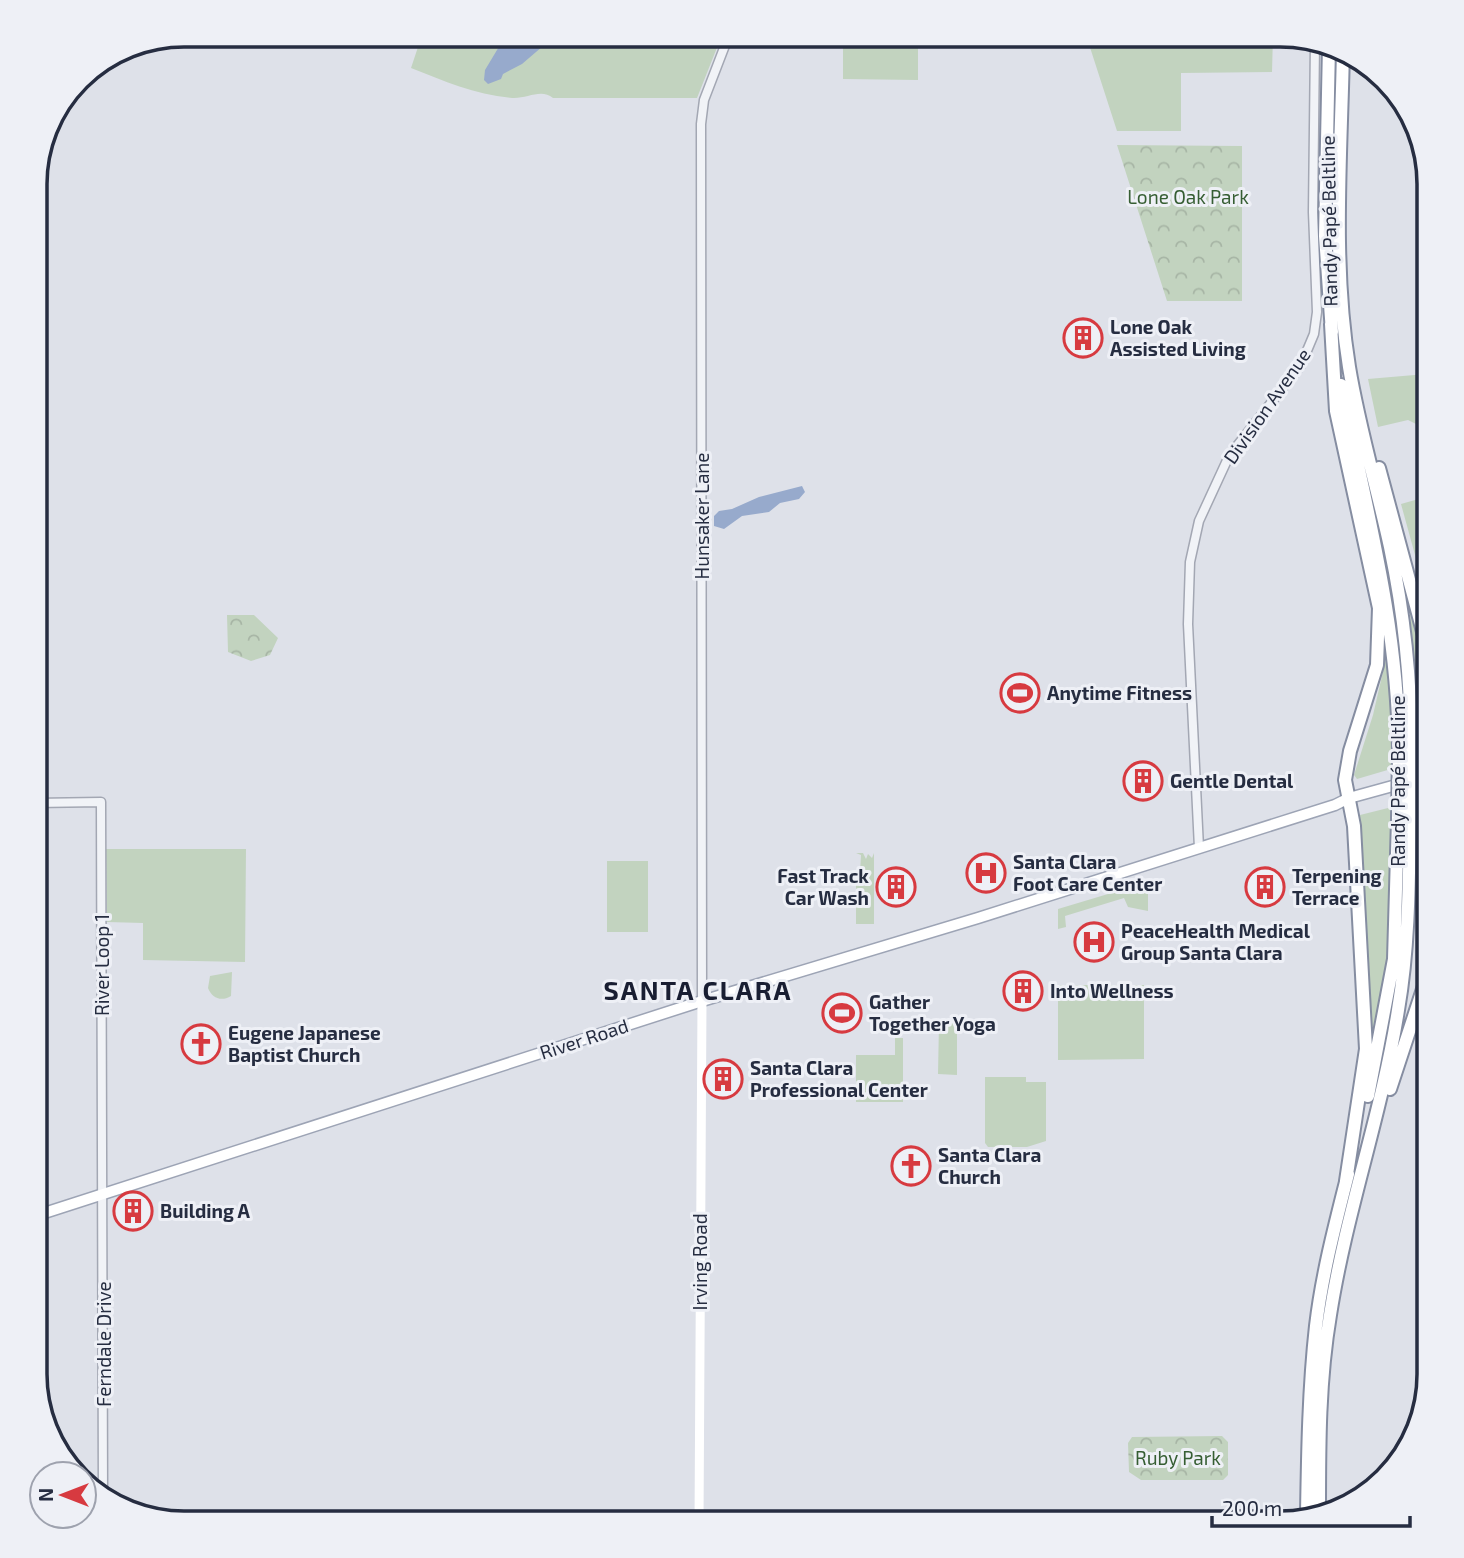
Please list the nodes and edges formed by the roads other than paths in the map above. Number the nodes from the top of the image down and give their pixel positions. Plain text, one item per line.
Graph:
1 (724, 48) edge
2 (1315, 52) edge
3 (1329, 57) edge
4 (1343, 63) edge
5 (1337, 324) junction
6 (1417, 610) edge
7 (1417, 779) edge
8 (1349, 798) junction
9 (47, 803) edge
10 (1404, 817) junction
11 (1199, 848) junction
12 (702, 1001) junction
13 (1417, 1007) edge
14 (1365, 1162) junction
15 (1346, 1181) junction
16 (104, 1194) junction
17 (47, 1212) edge
18 (103, 1483) edge
19 (1319, 1505) edge
20 (1307, 1508) edge
21 (699, 1511) edge

1 - 12 street, Hunsaker Lane
2 - 11 street, Division Avenue
3 - 5 highway, Randy Papé Beltline
4 - 5 highway, Randy Papé Beltline
5 - 6 highway
5 - 8 highway
5 - 10 highway, Randy Papé Beltline, bridge
7 - 8 main road
8 - 11 main road, River Road
8 - 15 highway
9 - 16 street, River Loop 1
10 - 14 highway, Randy Papé Beltline
10 - 15 highway, Randy Papé Beltline
11 - 12 main road, River Road
12 - 16 main road, River Road
12 - 21 main road, Irving Road
13 - 14 highway
14 - 19 highway, Randy Papé Beltline
15 - 20 highway, Randy Papé Beltline
16 - 17 main road, River Road
16 - 18 street, Ferndale Drive

